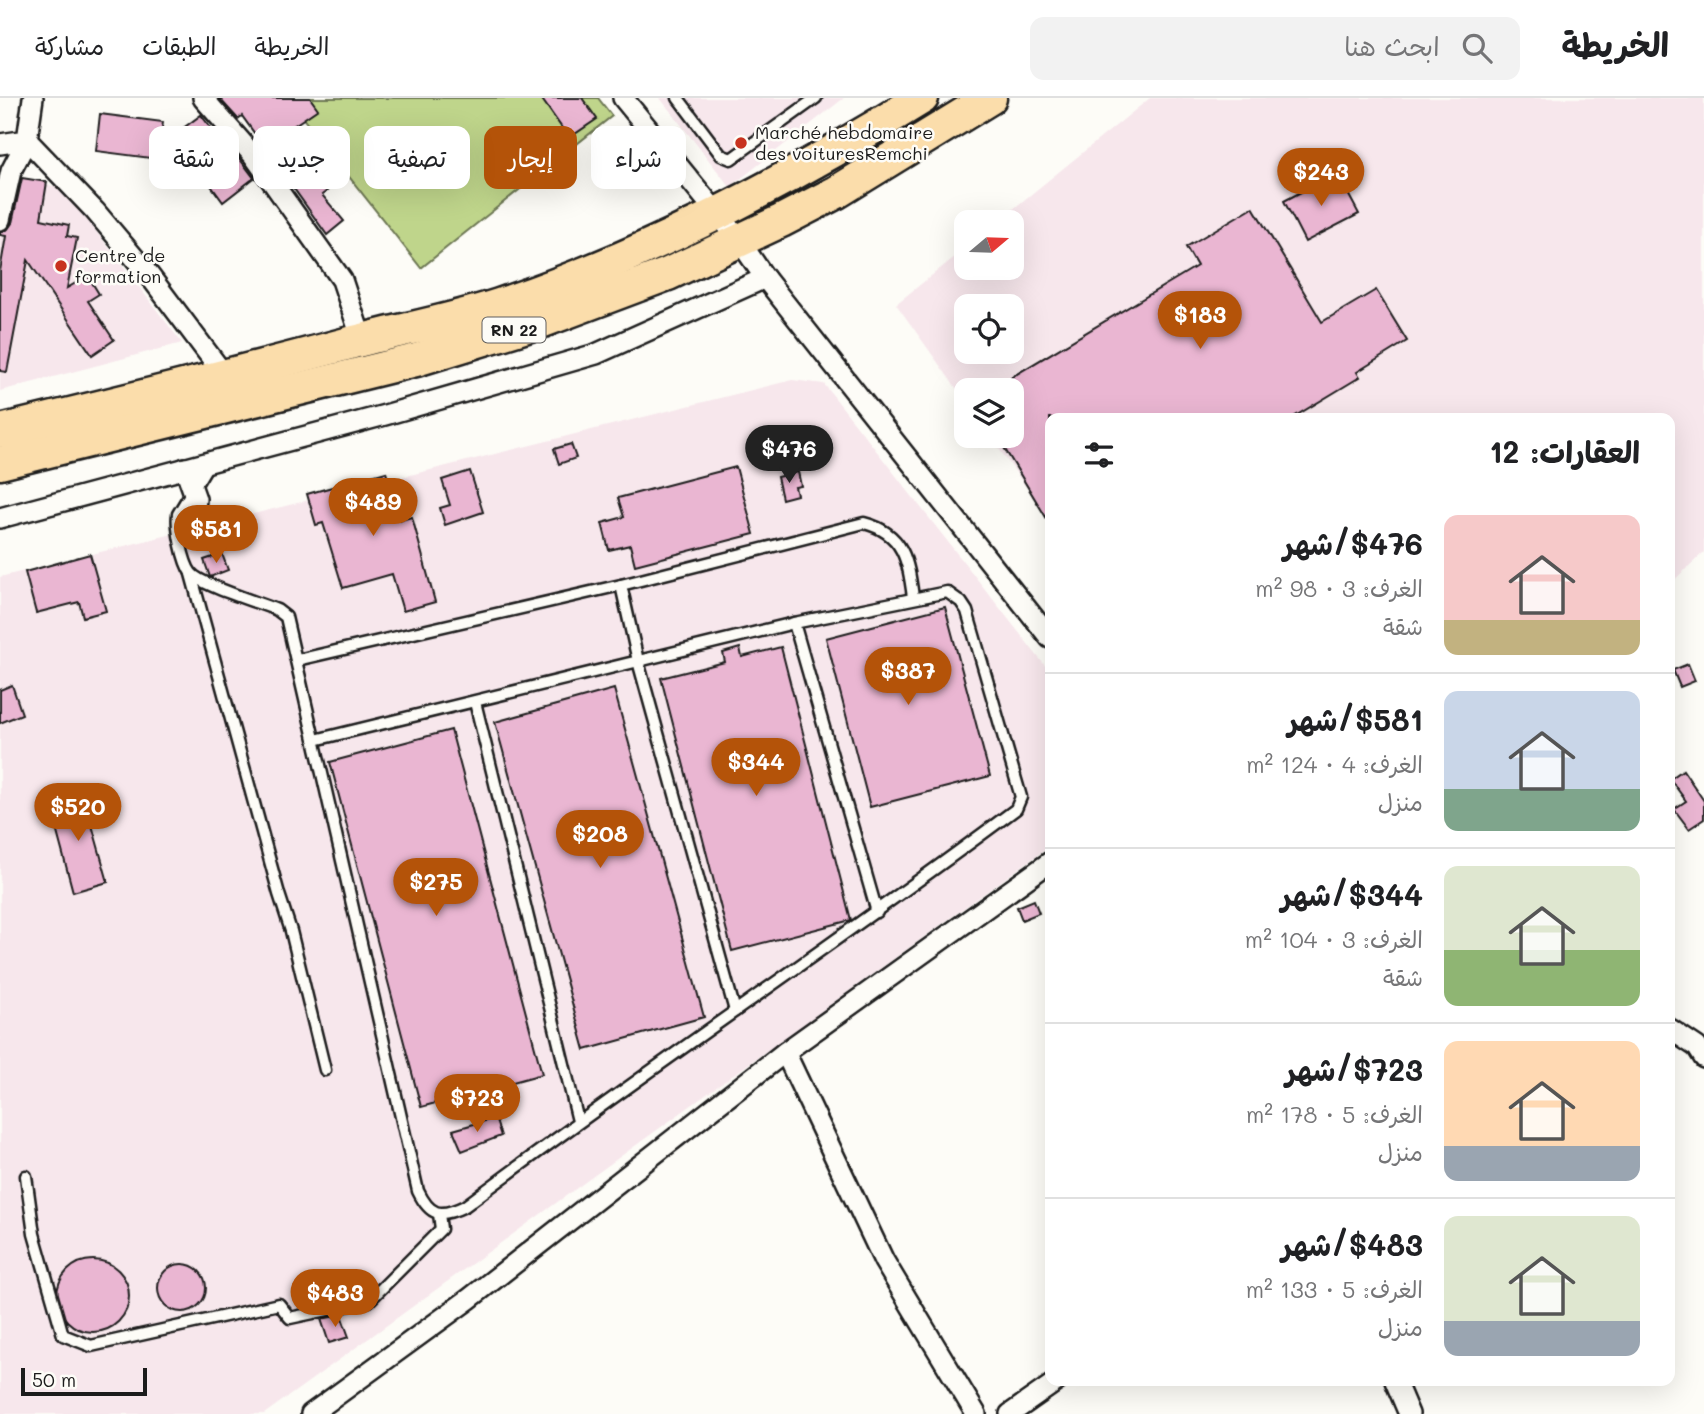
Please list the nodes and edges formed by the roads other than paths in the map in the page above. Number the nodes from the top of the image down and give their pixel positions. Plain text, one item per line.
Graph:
1 (33, 98) edge
2 (203, 98) edge
3 (623, 98) edge
4 (678, 98) edge
5 (816, 98) edge
6 (922, 98) edge
7 (990, 98) edge
8 (27, 140) junction
9 (0, 144) edge
10 (717, 214) junction
11 (0, 220) edge
12 (739, 240) junction
13 (765, 278) junction
14 (362, 340) junction
15 (225, 376) junction
16 (0, 431) edge
17 (210, 462) junction
18 (0, 463) edge
19 (185, 468) junction
20 (192, 489) junction
21 (195, 509) dead end
22 (0, 518) edge
23 (191, 574) junction
24 (621, 585) junction
25 (913, 597) junction
26 (794, 623) junction
27 (1045, 632) edge
28 (297, 660) junction
29 (638, 661) junction
30 (475, 702) junction
31 (315, 740) junction
32 (1045, 866) edge
33 (877, 912) junction
34 (735, 1011) junction
35 (1675, 1032) edge
36 (785, 1052) junction
37 (1704, 1058) edge
38 (325, 1070) dead end
39 (578, 1121) junction
40 (26, 1176) dead end
41 (439, 1214) junction
42 (1050, 1386) edge
43 (1397, 1386) edge
44 (311, 1414) edge
45 (976, 1414) edge
46 (1010, 1414) edge
47 (1409, 1414) edge

1 - 8 street
2 - 14 street
3 - 10 street
4 - 5 lane
6 - 10 highway, RN 22
7 - 12 highway, RN 22
8 - 9 street
8 - 11 street
8 - 15 street
10 - 12 street
10 - 14 highway, RN 22
12 - 13 street
12 - 18 highway, RN 22
13 - 17 street
13 - 27 street
14 - 15 highway, RN 22
15 - 16 highway, RN 22
17 - 19 street
17 - 20 lane
19 - 20 street
19 - 22 street
20 - 21 street
20 - 23 lane
23 - 28 lane
23 - 38 lane
24 - 25 lane
24 - 28 lane
24 - 29 lane
25 - 26 lane
25 - 33 lane
26 - 29 lane
26 - 33 lane
28 - 31 lane
29 - 30 lane
29 - 34 lane
30 - 31 lane
30 - 39 lane
31 - 41 lane
32 - 36 street
33 - 34 lane
34 - 39 lane
35 - 37 street
36 - 44 street
36 - 45 street
39 - 41 lane
40 - 41 lane
42 - 46 street
43 - 47 street

